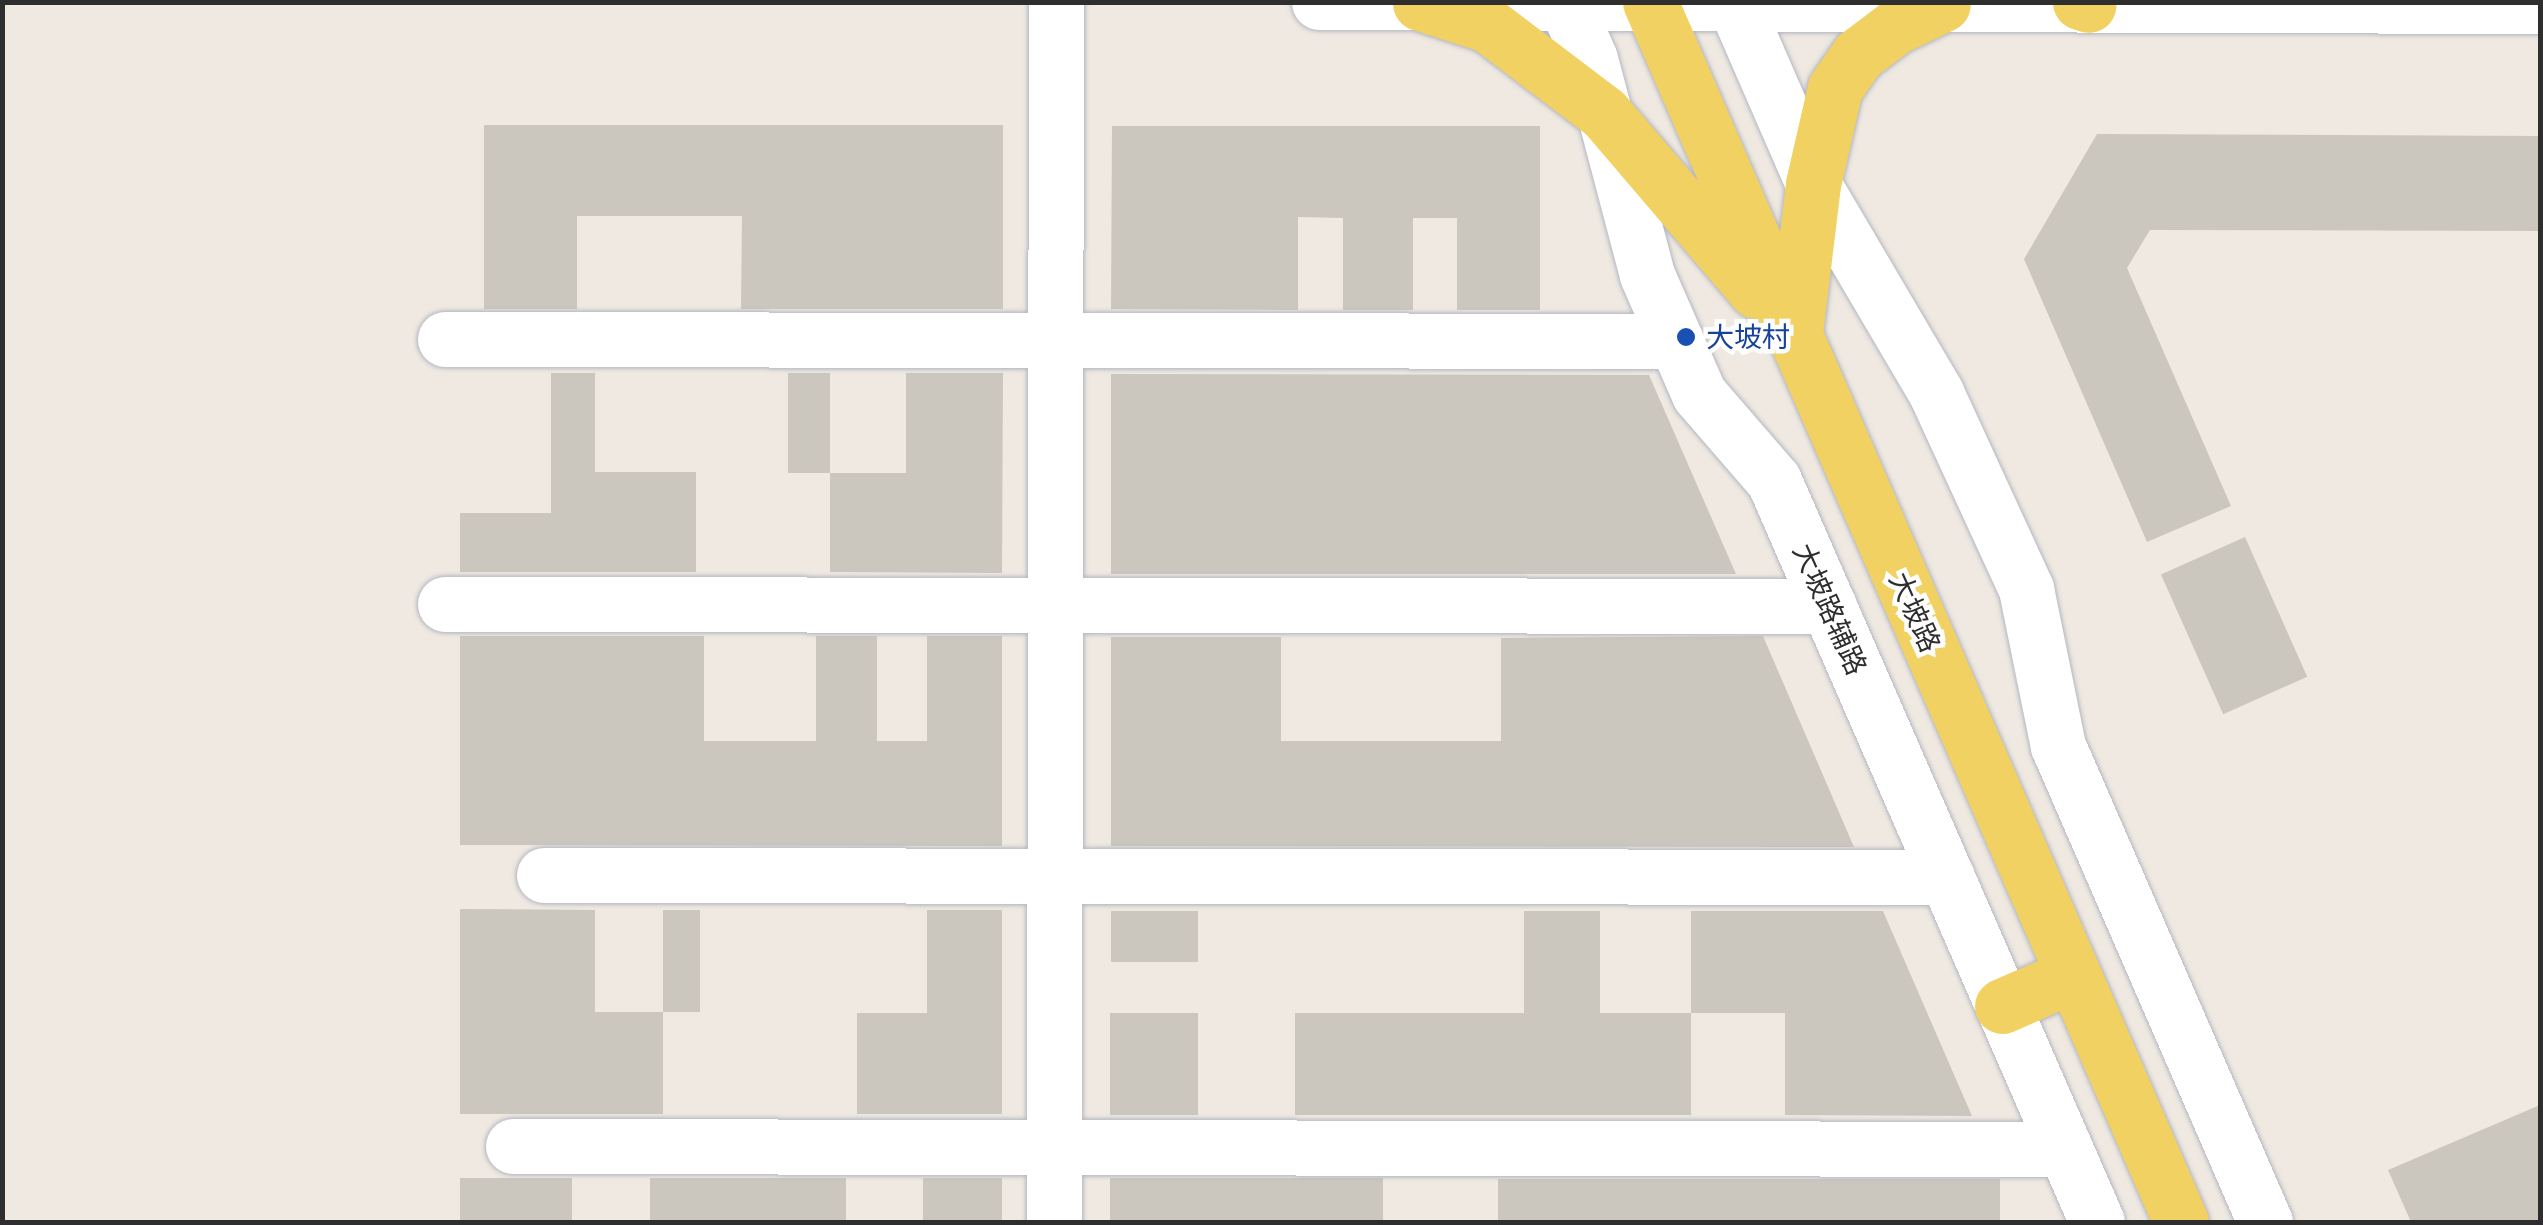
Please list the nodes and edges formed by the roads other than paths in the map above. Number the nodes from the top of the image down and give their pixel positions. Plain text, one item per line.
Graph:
1 (1056, 2) edge
2 (1320, 2) edge
3 (1420, 3) edge
4 (1566, 3) edge
5 (1650, 3) edge
6 (1734, 3) edge
7 (1944, 4) edge
8 (2084, 4) edge
9 (2540, 6) edge
10 (1604, 112) junction
11 (1813, 184) junction
12 (1795, 336) junction
13 (445, 339) dead end
14 (1056, 340) junction
15 (1676, 341) junction
16 (445, 604) dead end
17 (1056, 605) junction
18 (1829, 606) junction
19 (544, 875) dead end
20 (1054, 876) junction
21 (1947, 877) junction
22 (2073, 975) junction
23 (2002, 1006) junction
24 (512, 1146) dead end
25 (1054, 1147) junction
26 (2065, 1149) junction
27 (1054, 1222) edge
28 (2097, 1222) edge
29 (2181, 1222) edge
30 (2265, 1222) edge

1 - 14 street
2 - 3 street
3 - 4 street
3 - 10 main road
4 - 5 street
4 - 10 street, 大坡路辅路
5 - 6 street
5 - 12 main road, 大坡路
6 - 7 street
6 - 11 street
7 - 8 street
7 - 11 main road
8 - 9 street
10 - 12 main road
10 - 15 street, 大坡路辅路
11 - 12 main road
11 - 30 street
12 - 22 main road, 大坡路
13 - 14 street
14 - 15 street
14 - 17 street
15 - 18 street, 大坡路辅路
16 - 17 street
17 - 18 street
17 - 20 street
18 - 21 street, 大坡路辅路
19 - 20 street
20 - 21 street
20 - 25 street
21 - 23 street, 大坡路辅路
22 - 23 main road
22 - 29 main road, 大坡路
23 - 26 street, 大坡路辅路
24 - 25 street
25 - 26 street
25 - 27 street
26 - 28 street, 大坡路辅路

